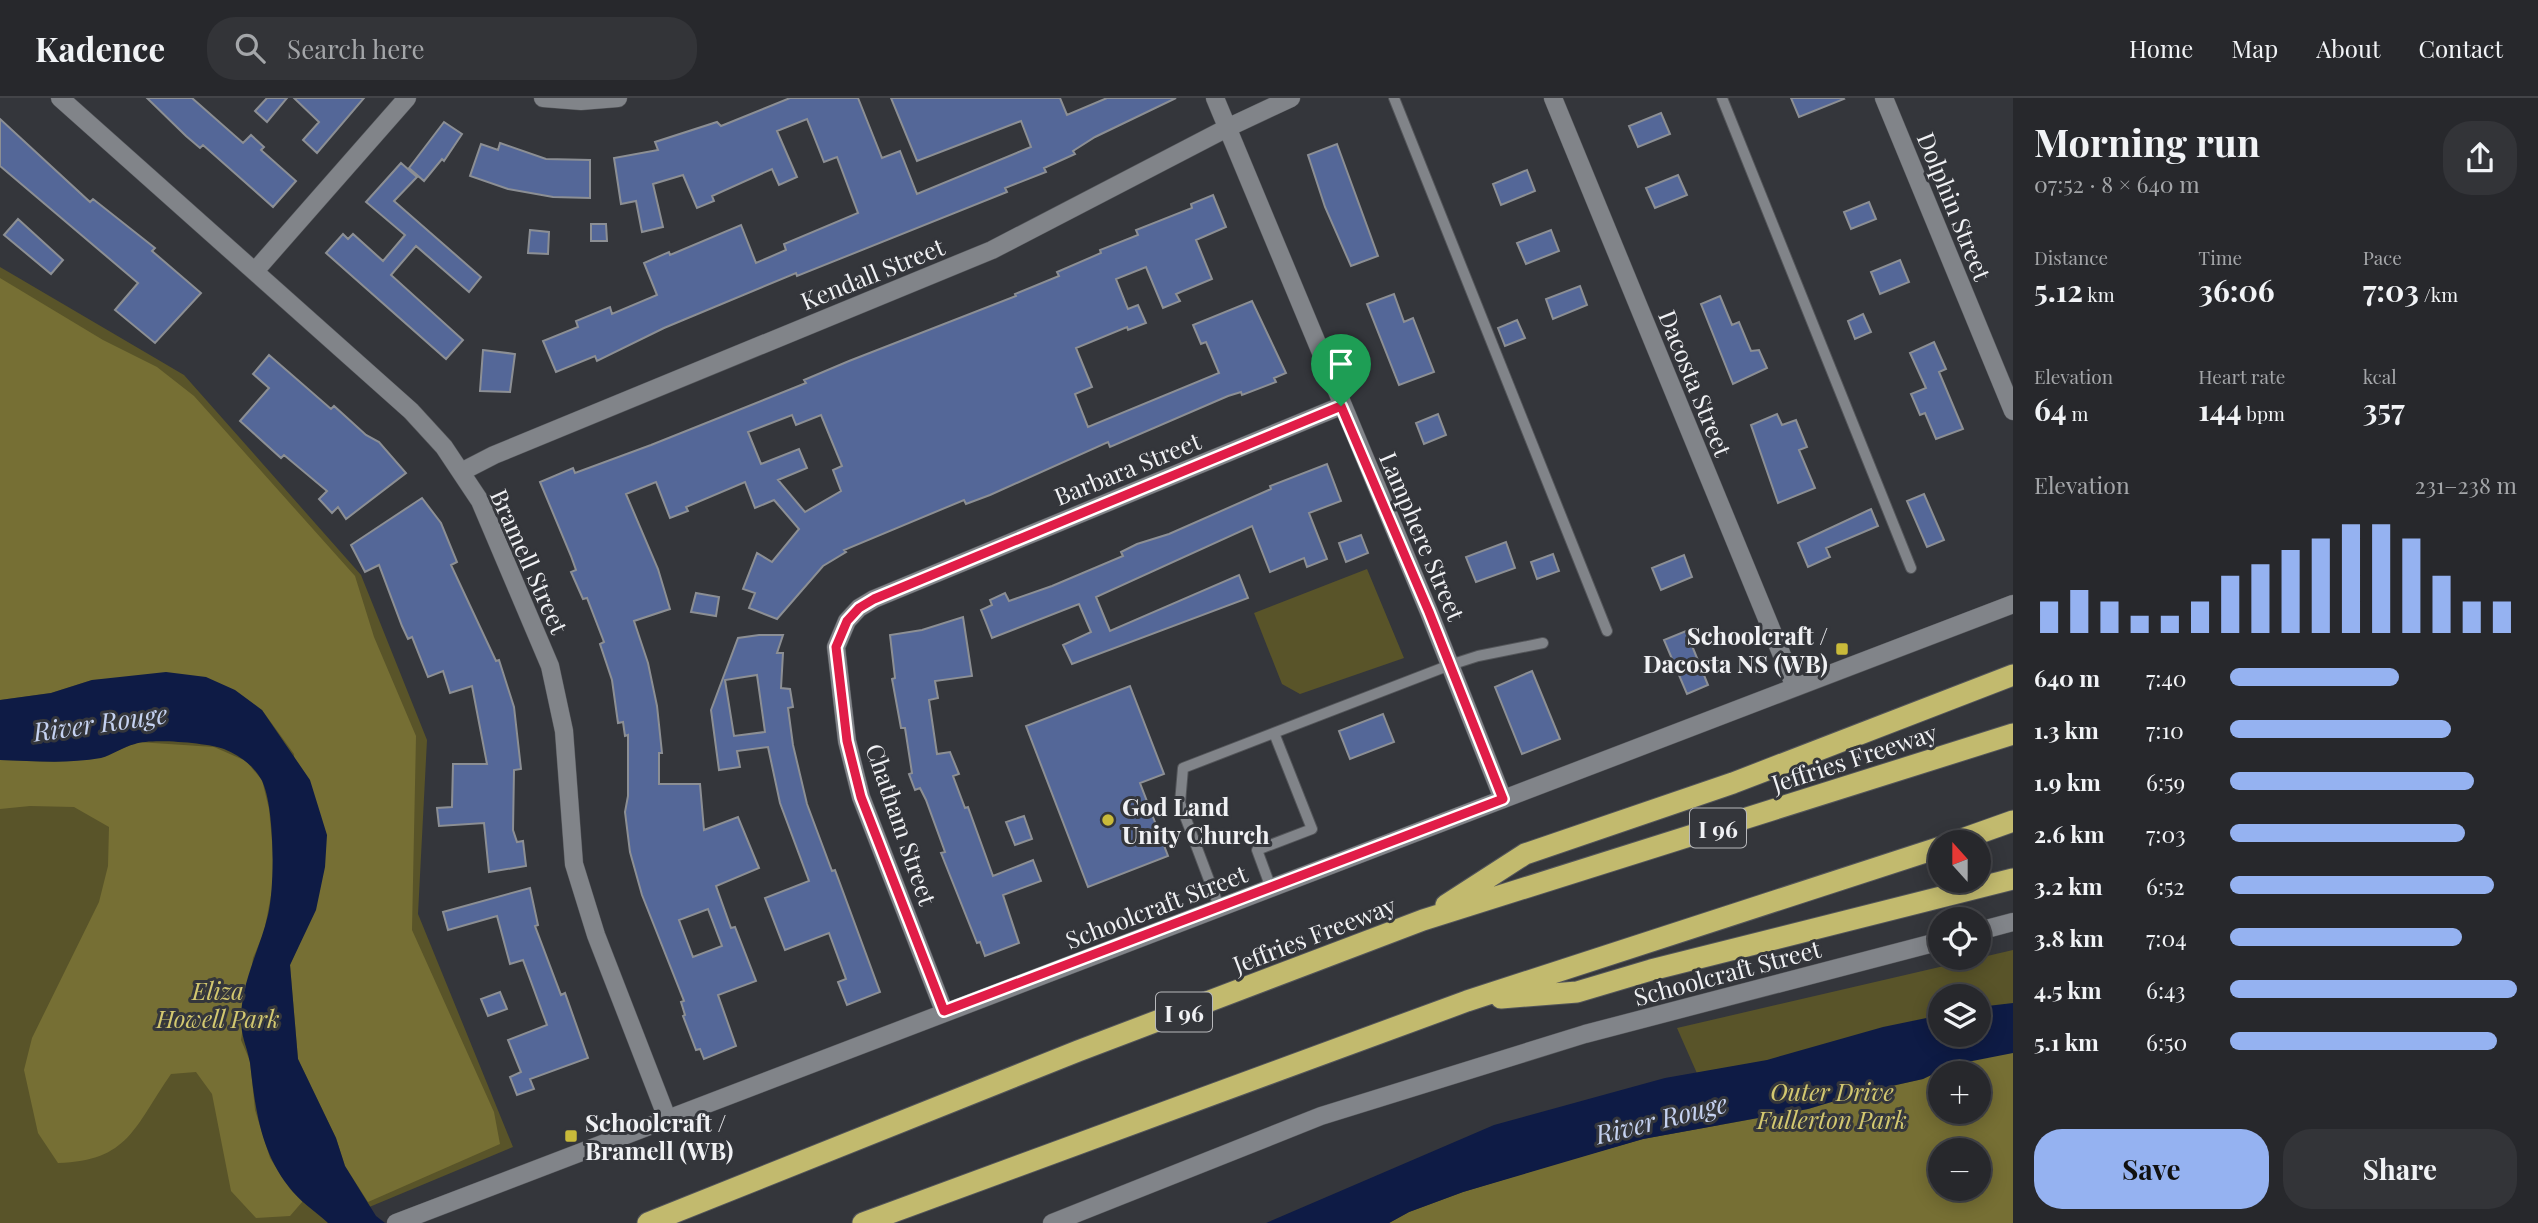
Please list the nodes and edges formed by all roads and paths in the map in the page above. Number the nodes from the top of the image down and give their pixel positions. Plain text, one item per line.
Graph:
1 (60, 98) edge
2 (407, 98) edge
3 (543, 98) edge
4 (618, 98) edge
5 (1215, 98) edge
6 (1291, 98) edge
7 (1394, 98) edge
8 (1553, 98) edge
9 (1722, 98) edge
10 (1884, 98) edge
11 (1227, 128) junction
12 (255, 271) junction
13 (1341, 406) junction
14 (2013, 411) edge
15 (461, 472) junction
16 (1911, 568) dead end
17 (932, 575) joint
18 (2013, 604) edge
19 (1607, 631) dead end
20 (1543, 643) dead end
21 (1450, 665) junction
22 (2013, 675) edge
23 (1796, 687) junction
24 (1274, 733) junction
25 (2013, 734) edge
26 (1503, 799) junction
27 (2013, 821) edge
28 (1988, 830) edge
29 (1928, 850) edge
30 (2013, 879) edge
31 (1272, 888) junction
32 (1220, 909) junction
33 (1423, 920) junction
34 (2013, 922) edge
35 (1991, 928) edge
36 (1928, 944) edge
37 (1467, 1001) junction
38 (944, 1011) junction
39 (667, 1118) junction
40 (396, 1223) edge
41 (648, 1223) edge
42 (863, 1223) edge
43 (1052, 1223) edge

1 - 12 street, Bramell Street
2 - 12 street
3 - 4 street
5 - 11 street, Lamphere Street
6 - 11 street, Kendall Street
7 - 19 lane
8 - 23 street, Dacosta Street
9 - 16 lane
10 - 14 street, Dolphin Street
11 - 13 street, Lamphere Street
11 - 15 street, Kendall Street
12 - 15 street, Bramell Street
13 - 17 street, Barbara Street
13 - 21 street, Lamphere Street
15 - 39 street, Bramell Street
17 - 38 street, Chatham Street
18 - 23 street, Schoolcraft Street
20 - 21 lane
21 - 24 lane
21 - 26 street, Lamphere Street
22 - 33 highway
23 - 26 street, Schoolcraft Street
24 - 31 lane
24 - 32 lane
25 - 33 highway, Jeffries Freeway / I 96
26 - 31 street, Schoolcraft Street
27 - 28 highway
29 - 37 highway
30 - 37 highway
31 - 32 street, Schoolcraft Street
32 - 38 street, Schoolcraft Street
33 - 41 highway, Jeffries Freeway / I 96
34 - 35 street
36 - 43 street, Schoolcraft Street
37 - 42 highway
38 - 39 street, Schoolcraft Street
39 - 40 street, Schoolcraft Street

